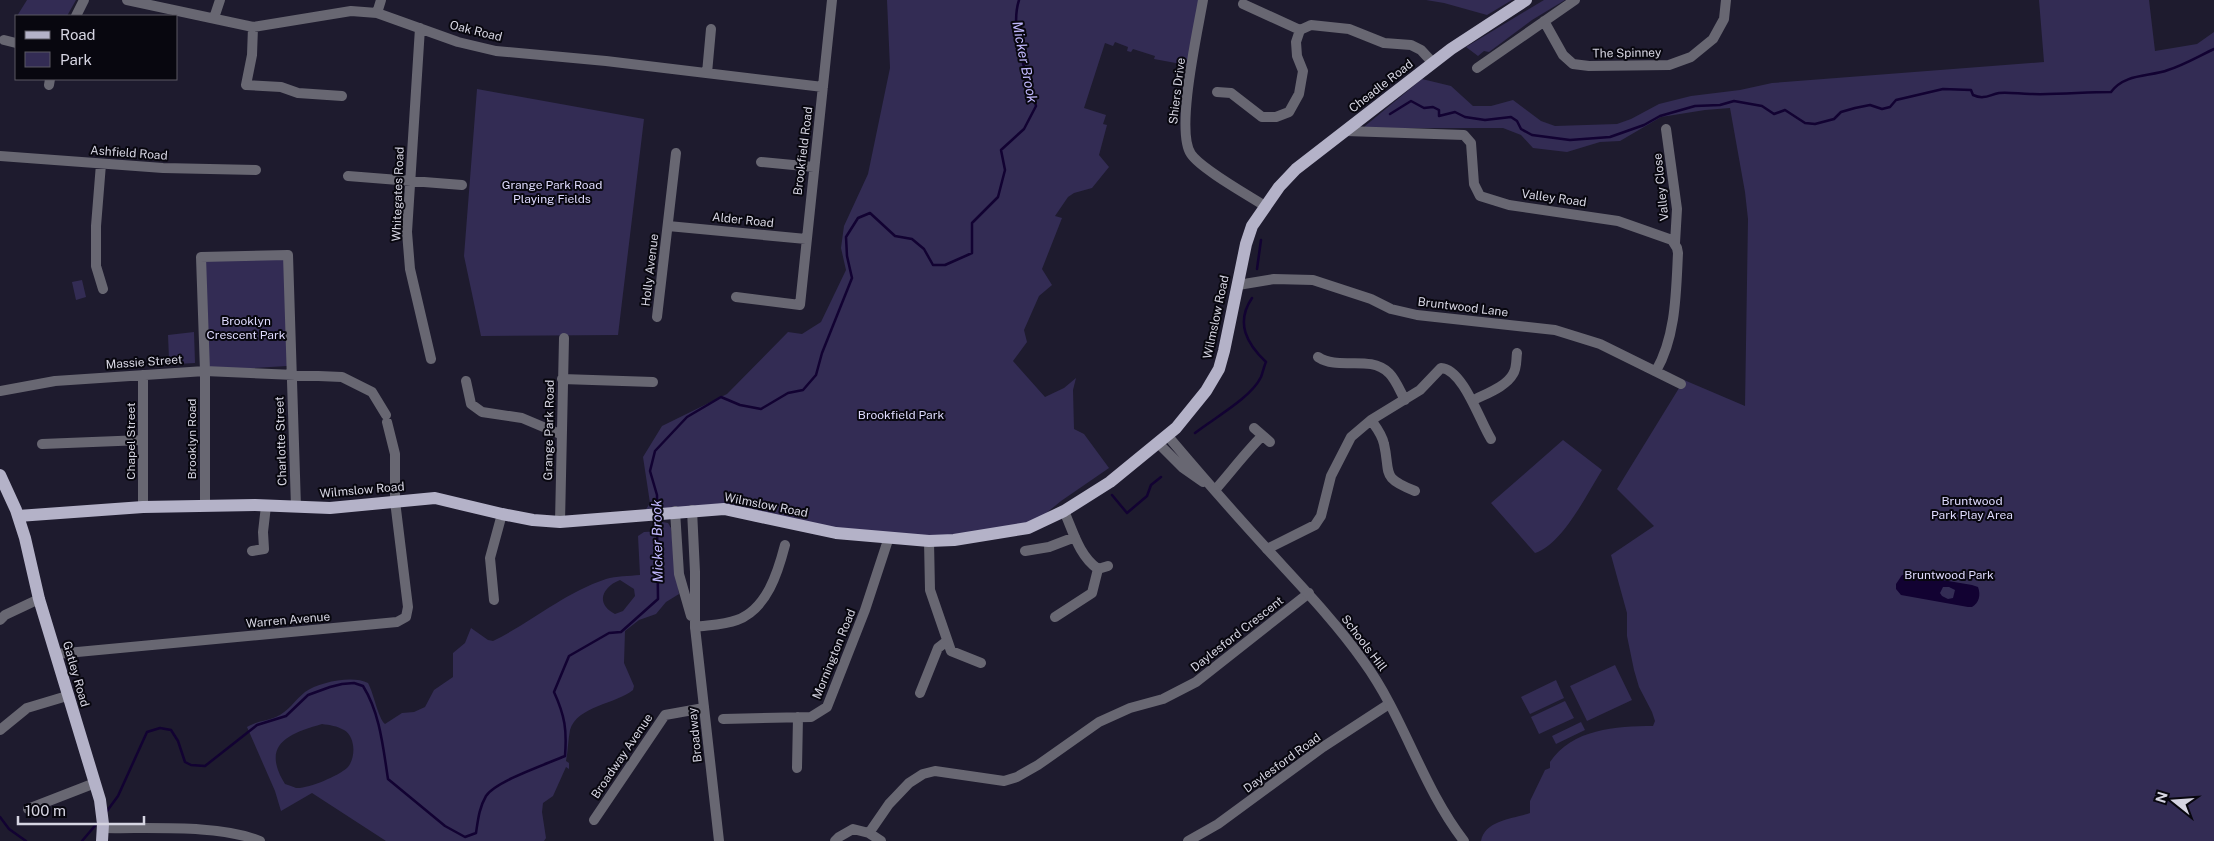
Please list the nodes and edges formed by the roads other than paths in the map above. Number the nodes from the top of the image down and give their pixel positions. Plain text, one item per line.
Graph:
1 (84, 0) edge
2 (127, 0) edge
3 (220, 0) edge
4 (381, 0) edge
5 (832, 0) edge
6 (1203, 0) edge
7 (1526, 0) edge
8 (1575, 0) edge
9 (1726, 0) edge
10 (1244, 4) dead end
11 (376, 13) junction
12 (76, 15) edge
13 (214, 18) junction
14 (1544, 21) junction
15 (253, 27) junction
16 (420, 28) junction
17 (711, 29) dead end
18 (1300, 30) junction
19 (4, 40) dead end
20 (15, 43) edge
21 (1433, 63) junction
22 (1477, 68) dead end
23 (707, 73) junction
24 (823, 88) junction
25 (1217, 92) dead end
26 (342, 96) dead end
27 (1666, 129) dead end
28 (1346, 131) junction
29 (676, 153) dead end
30 (0, 156) edge
31 (761, 162) dead end
32 (101, 164) junction
33 (814, 167) junction
34 (256, 170) dead end
35 (348, 176) dead end
36 (410, 180) junction
37 (462, 185) dead end
38 (1265, 206) junction
39 (672, 226) junction
40 (806, 239) junction
41 (1675, 243) junction
42 (1238, 285) junction
43 (103, 289) dead end
44 (736, 297) dead end
45 (657, 317) dead end
46 (564, 338) dead end
47 (1517, 354) dead end
48 (1318, 358) dead end
49 (431, 359) dead end
50 (205, 371) junction
51 (1656, 371) junction
52 (291, 374) junction
53 (143, 375) junction
54 (562, 379) junction
55 (466, 381) dead end
56 (653, 382) dead end
57 (1680, 384) dead end
58 (0, 391) edge
59 (1405, 400) junction
60 (1472, 401) junction
61 (387, 418) joint
62 (1371, 420) junction
63 (1254, 428) dead end
64 (560, 434) junction
65 (1163, 439) junction
66 (1491, 439) dead end
67 (143, 440) junction
68 (42, 444) dead end
69 (0, 475) edge
70 (1211, 487) junction
71 (1415, 491) dead end
72 (395, 501) junction
73 (205, 506) junction
74 (266, 506) junction
75 (143, 507) junction
76 (296, 507) junction
77 (692, 510) junction
78 (1064, 511) junction
79 (671, 512) junction
80 (502, 514) junction
81 (18, 516) junction
82 (560, 522) junction
83 (889, 537) junction
84 (1075, 537) junction
85 (929, 541) junction
86 (785, 545) dead end
87 (1267, 549) junction
88 (252, 551) dead end
89 (1025, 551) dead end
90 (1309, 593) junction
91 (39, 598) junction
92 (494, 600) dead end
93 (1055, 617) dead end
94 (0, 620) edge
95 (695, 627) junction
96 (948, 641) junction
97 (56, 654) junction
98 (981, 663) dead end
99 (920, 693) dead end
100 (67, 696) junction
101 (1390, 704) junction
102 (704, 708) junction
103 (798, 718) junction
104 (723, 719) dead end
105 (0, 730) edge
106 (797, 768) dead end
107 (95, 783) junction
108 (28, 809) dead end
109 (594, 820) dead end
110 (103, 826) junction
111 (869, 833) junction
112 (102, 841) edge
113 (260, 841) edge
114 (718, 841) edge
115 (835, 841) edge
116 (881, 841) edge
117 (1188, 841) edge
118 (1464, 841) edge

1 - 12 street
2 - 13 street, Oak Road
3 - 13 street
4 - 11 street
5 - 24 street, Brookfield Road
6 - 38 street, Shiers Drive
7 - 21 main road, Cheadle Road
8 - 14 street
9 - 14 street, The Spinney
10 - 18 street
11 - 15 street, Oak Road
11 - 16 street, Oak Road
13 - 15 street, Oak Road
14 - 22 street
15 - 26 street
16 - 23 street, Oak Road
16 - 36 street, Whitegates Road
17 - 23 street
18 - 21 street
18 - 25 street
19 - 20 street
21 - 28 main road, Cheadle Road
23 - 24 street, Oak Road
24 - 33 street, Brookfield Road
27 - 41 street, Valley Close
28 - 38 main road, Cheadle Road
28 - 41 street, Valley Road
29 - 39 street, Holly Avenue
30 - 32 street, Ashfield Road
31 - 33 street
32 - 34 street, Ashfield Road
32 - 43 street
33 - 40 street, Brookfield Road
35 - 36 street
36 - 37 street
36 - 49 street, Whitegates Road
38 - 42 main road, Wilmslow Road
39 - 40 street, Alder Road
39 - 45 street, Holly Avenue
40 - 44 street, Brookfield Road
41 - 51 street
42 - 51 street, Bruntwood Lane
42 - 65 main road, Wilmslow Road
46 - 54 street, Grange Park Road
47 - 60 street
48 - 59 street
50 - 52 street, Massie Street
50 - 52 street, Brooklyn Road
50 - 53 street, Massie Street
50 - 73 street, Brooklyn Road
51 - 57 street, Bruntwood Lane
52 - 61 street, Massie Street
52 - 76 street, Charlotte Street
53 - 58 street, Massie Street
53 - 67 street, Chapel Street
54 - 56 street
54 - 64 street, Grange Park Road
55 - 64 street
59 - 60 street
59 - 62 street
60 - 66 street
61 - 72 street, Warren Avenue
62 - 71 street
62 - 87 street
63 - 70 street
64 - 82 street, Grange Park Road
65 - 70 street, Schools Hill
65 - 78 main road, Wilmslow Road
67 - 68 street
67 - 75 street, Chapel Street
69 - 81 main road, Gatley Road
70 - 87 street, Schools Hill
72 - 76 main road, Wilmslow Road
72 - 80 main road, Wilmslow Road
72 - 97 street, Warren Avenue
73 - 74 main road, Wilmslow Road
73 - 75 main road, Wilmslow Road
74 - 76 main road, Wilmslow Road
74 - 88 street
75 - 81 main road, Wilmslow Road
77 - 79 main road, Wilmslow Road
77 - 83 main road, Wilmslow Road
77 - 95 street, Broadway
78 - 84 street
78 - 85 main road, Wilmslow Road
79 - 82 main road, Wilmslow Road
79 - 95 street, Broadway
80 - 82 main road, Wilmslow Road
80 - 92 street
81 - 91 main road, Gatley Road
83 - 85 main road, Wilmslow Road
83 - 103 street, Mornington Road
84 - 89 street
84 - 93 street
85 - 96 street
86 - 95 street
87 - 90 street, Schools Hill
90 - 101 street, Schools Hill
90 - 111 street, Daylesford Crescent
91 - 94 street
91 - 97 main road, Gatley Road
95 - 102 street, Broadway
96 - 98 street
96 - 99 street
97 - 100 main road, Gatley Road
100 - 105 street
100 - 107 main road, Gatley Road
101 - 117 street, Daylesford Road
101 - 118 street, Schools Hill
102 - 109 street, Broadway Avenue
102 - 114 street, Broadway
103 - 104 street, Mornington Road
103 - 106 street
107 - 108 street
107 - 110 main road, Gatley Road
110 - 112 main road, Gatley Road
110 - 113 street
111 - 115 street
111 - 116 street

